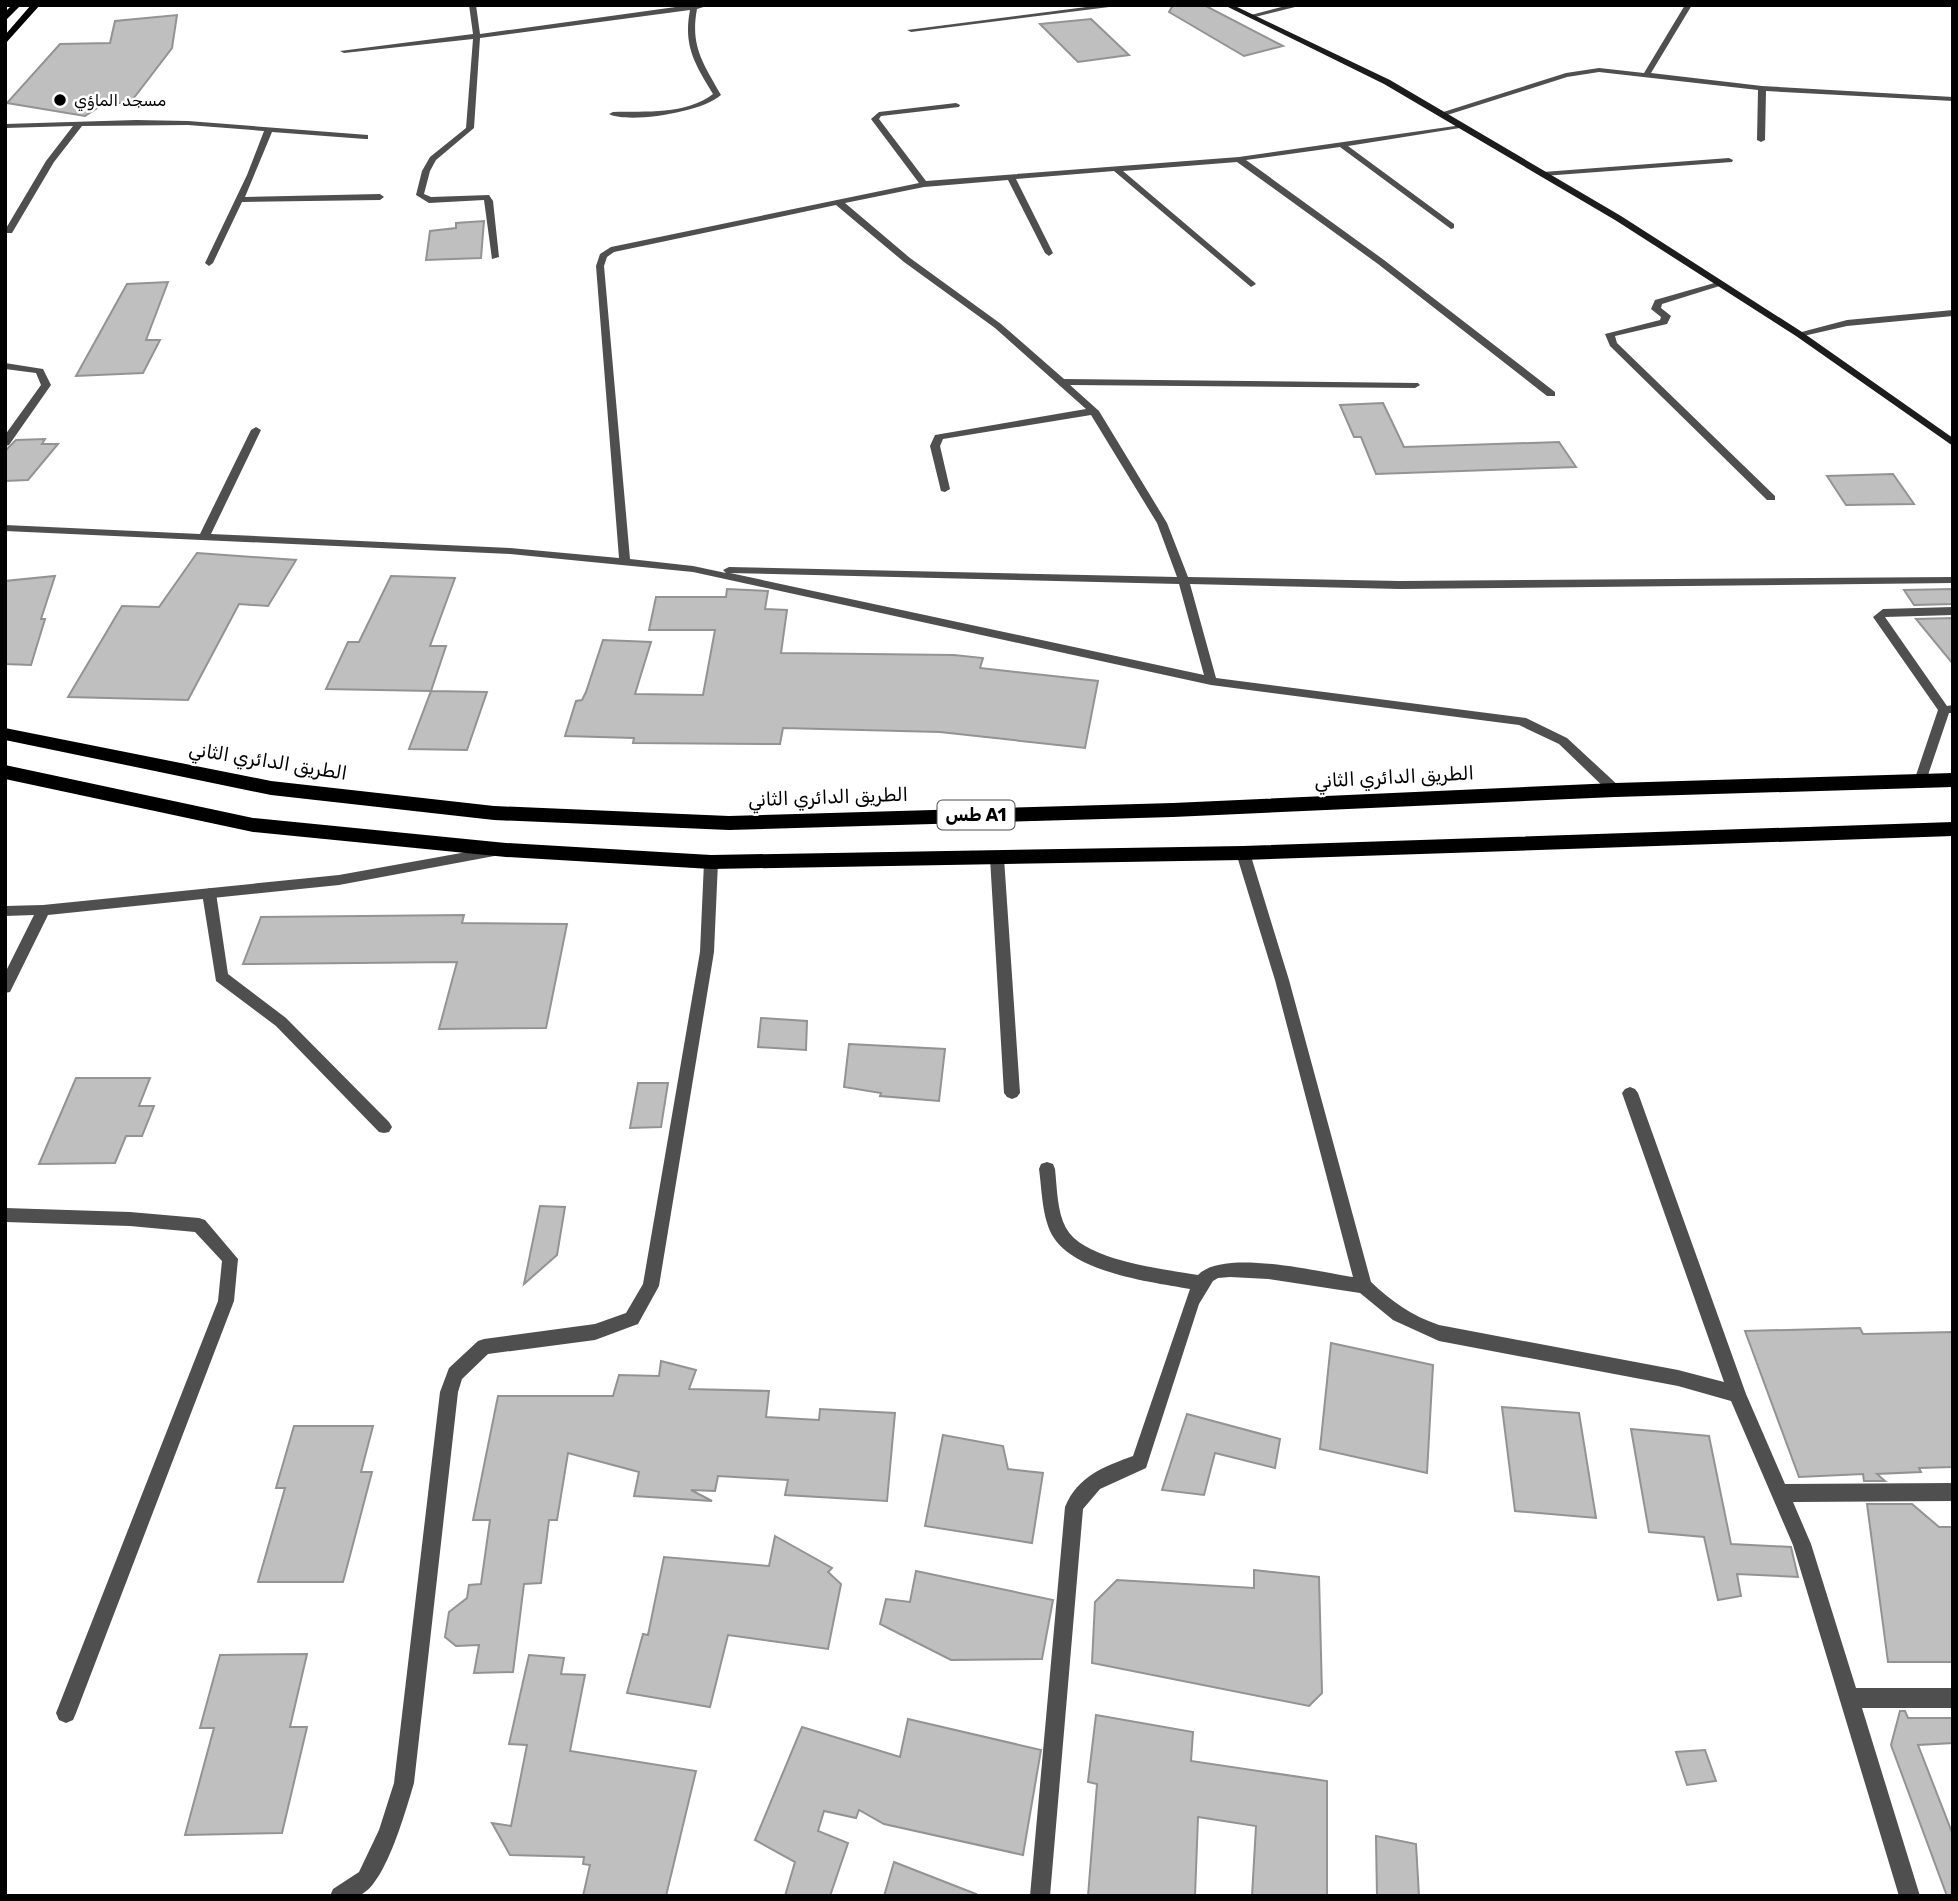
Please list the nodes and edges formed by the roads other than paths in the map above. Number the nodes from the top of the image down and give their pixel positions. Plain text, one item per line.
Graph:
1 (17, 5) edge
2 (36, 5) edge
3 (472, 5) edge
4 (706, 5) edge
5 (1122, 5) edge
6 (1227, 5) edge
7 (1300, 5) edge
8 (1689, 5) edge
9 (694, 7) junction
10 (1251, 16) junction
11 (5, 18) edge
12 (911, 30) dead end
13 (477, 36) junction
14 (5, 41) edge
15 (344, 51) dead end
16 (1646, 75) junction
17 (1762, 88) junction
18 (1951, 101) edge
19 (956, 105) dead end
20 (613, 114) dead end
21 (1441, 114) junction
22 (79, 124) junction
23 (5, 126) edge
24 (1462, 127) junction
25 (268, 131) junction
26 (365, 137) dead end
27 (1761, 140) dead end
28 (1342, 145) junction
29 (1240, 159) junction
30 (1729, 160) dead end
31 (1117, 170) junction
32 (1543, 174) junction
33 (1011, 177) junction
34 (924, 184) junction
35 (380, 198) dead end
36 (239, 200) junction
37 (838, 202) junction
38 (1451, 226) dead end
39 (9, 231) dead end
40 (1049, 253) dead end
41 (495, 257) dead end
42 (209, 263) dead end
43 (1251, 284) dead end
44 (1721, 284) junction
45 (1953, 313) edge
46 (1799, 334) junction
47 (5, 366) edge
48 (1064, 382) junction
49 (1415, 385) dead end
50 (1551, 394) dead end
51 (1094, 411) junction
52 (256, 430) dead end
53 (5, 443) edge
54 (1953, 443) edge
55 (945, 489) dead end
56 (1771, 498) dead end
57 (5, 528) edge
58 (204, 537) junction
59 (625, 562) junction
60 (693, 569) junction
61 (1953, 580) edge
62 (1184, 581) junction
63 (1953, 611) edge
64 (1211, 681) junction
65 (1948, 710) edge
66 (5, 734) edge
67 (5, 772) edge
68 (1920, 780) junction
69 (1953, 780) edge
70 (1615, 790) junction
71 (1953, 829) edge
72 (506, 850) junction
73 (1243, 853) junction
74 (997, 858) junction
75 (711, 862) junction
76 (209, 893) junction
77 (43, 910) junction
78 (5, 911) edge
79 (5, 988) edge
80 (1012, 1093) dead end
81 (1630, 1093) dead end
82 (384, 1126) dead end
83 (1047, 1169) dead end
84 (5, 1215) edge
85 (1200, 1283) junction
86 (1364, 1286) junction
87 (1737, 1394) junction
88 (1953, 1492) edge
89 (1779, 1493) junction
90 (1849, 1698) junction
91 (1953, 1698) edge
92 (66, 1713) dead end
93 (340, 1896) edge
94 (1040, 1896) edge
95 (1910, 1896) edge

1 - 11 main road
2 - 14 main road
3 - 13 street
4 - 9 street
5 - 12 street
6 - 10 street
7 - 10 street
8 - 16 street
9 - 13 street
9 - 20 street
10 - 21 street
13 - 15 street
13 - 41 street
16 - 17 street
16 - 21 street
17 - 18 street
17 - 27 street
19 - 34 street
21 - 24 street
22 - 23 street
22 - 25 street
22 - 39 street
24 - 28 street
24 - 32 street
25 - 26 street
25 - 36 street
28 - 29 street
28 - 38 street
29 - 31 street
29 - 50 street
30 - 32 street
31 - 33 street
31 - 43 street
32 - 44 street
33 - 34 street
33 - 40 street
34 - 37 street
35 - 36 street
36 - 42 street
37 - 48 street
37 - 59 street
44 - 46 street
44 - 56 street
45 - 46 street
46 - 54 street
47 - 53 street
48 - 49 street
48 - 51 street
51 - 55 street
51 - 62 street
52 - 58 street
57 - 58 street
58 - 59 street
59 - 60 street
60 - 62 street
60 - 64 street
61 - 62 street
62 - 64 street
63 - 65 street
64 - 70 street
65 - 68 street
66 - 70 highway, الطريق الدائري الثاني / طس A1
67 - 72 highway, طس A1
68 - 69 highway, الطريق الدائري الثاني / طس A1
68 - 70 highway, الطريق الدائري الثاني / طس A1
71 - 73 highway, طس A1
72 - 75 highway, طس A1
72 - 76 street
73 - 74 highway, طس A1
73 - 86 street
74 - 75 highway, طس A1
74 - 80 street
75 - 93 street
76 - 77 street
76 - 82 street
77 - 78 street
77 - 79 street
81 - 87 street
83 - 85 street
84 - 92 street
85 - 86 street
85 - 94 street
86 - 87 street
87 - 89 street
88 - 89 street
89 - 90 street
90 - 91 street
90 - 95 street

